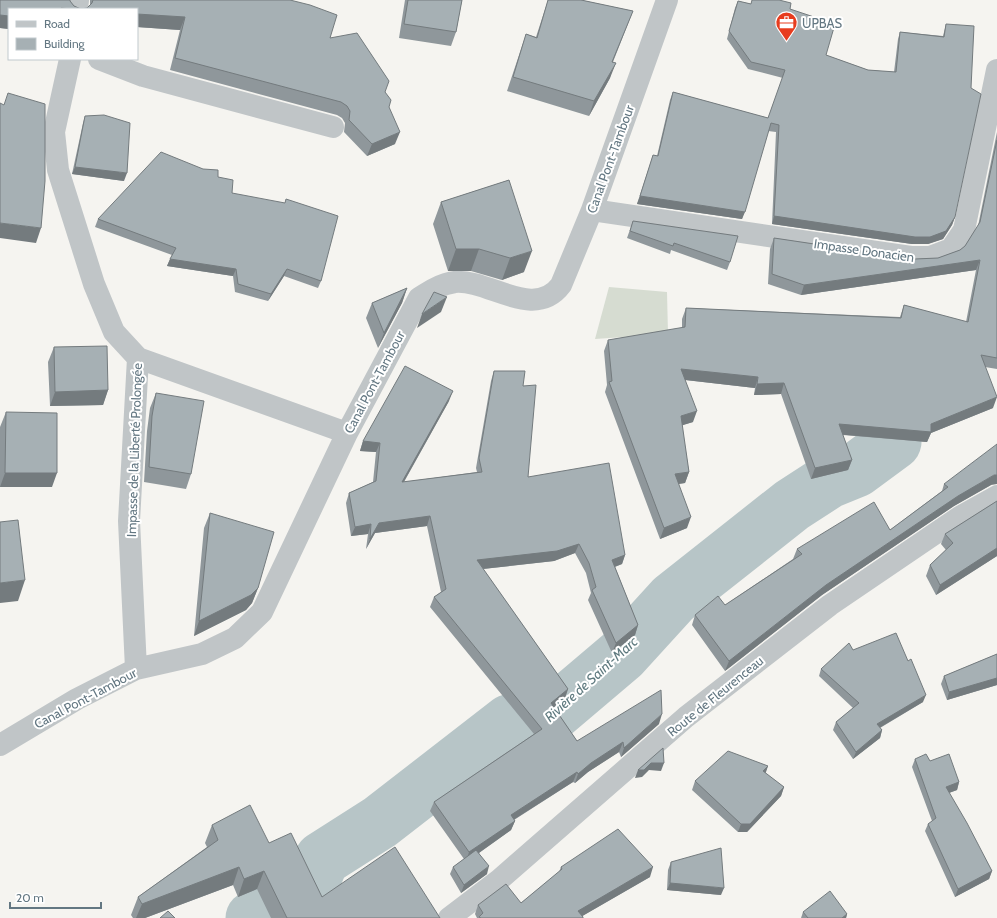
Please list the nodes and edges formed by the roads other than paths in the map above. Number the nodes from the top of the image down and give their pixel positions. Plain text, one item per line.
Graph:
1 (667, 0) edge
2 (70, 60) edge
3 (102, 60) edge
4 (997, 70) edge
5 (333, 128) dead end
6 (592, 210) junction
7 (138, 358) junction
8 (347, 433) junction
9 (997, 496) edge
10 (136, 669) junction
11 (0, 745) edge
12 (449, 918) edge

1 - 6 street, Canal Pont-Tambour
2 - 7 street, Impasse de la Liberté Prolongée
3 - 5 street
4 - 6 street, Impasse Donacien
6 - 8 street, Canal Pont-Tambour
7 - 8 street
7 - 10 street, Impasse de la Liberté Prolongée
8 - 10 street, Canal Pont-Tambour
9 - 12 street, Route de Fleurenceau
10 - 11 street, Canal Pont-Tambour

